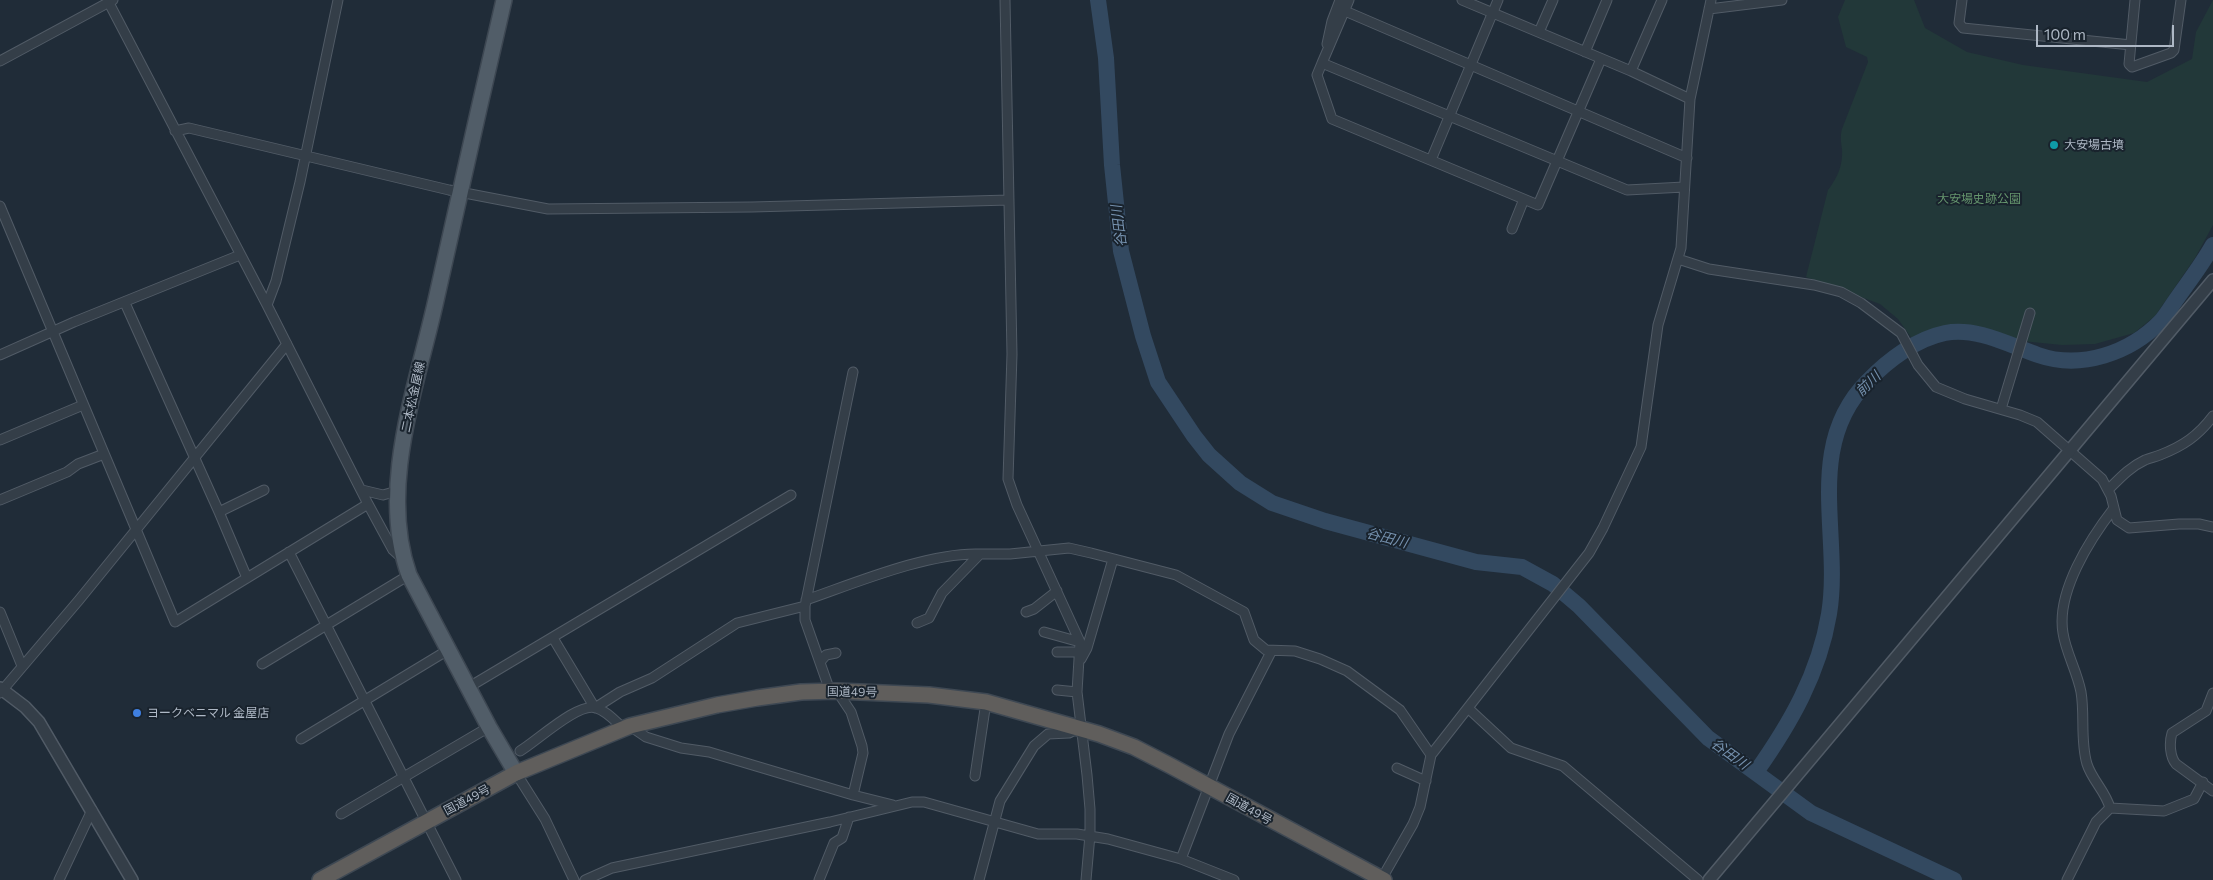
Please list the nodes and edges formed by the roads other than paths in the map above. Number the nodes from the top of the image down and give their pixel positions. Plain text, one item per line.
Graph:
1 (338, 0) edge
2 (504, 0) edge
3 (1005, 0) edge
4 (1340, 0) edge
5 (1349, 0) edge
6 (1462, 0) edge
7 (1498, 0) edge
8 (1553, 0) edge
9 (1607, 0) edge
10 (1662, 0) edge
11 (1711, 0) edge
12 (1782, 0) edge
13 (1962, 0) edge
14 (2135, 0) edge
15 (2181, 0) edge
16 (106, 2) edge
17 (1709, 9) junction
18 (1345, 11) junction
19 (1492, 13) junction
20 (1539, 32) junction
21 (2131, 45) junction
22 (1327, 52) junction
23 (1585, 52) junction
24 (1601, 58) junction
25 (0, 61) edge
26 (1322, 63) junction
27 (1470, 65) junction
28 (1631, 71) junction
29 (1690, 99) junction
30 (1580, 111) junction
31 (1450, 116) junction
32 (175, 131) junction
33 (306, 156) junction
34 (1687, 158) junction
35 (1431, 160) junction
36 (1557, 162) junction
37 (1684, 187) junction
38 (459, 192) junction
39 (1524, 199) junction
40 (1009, 200) junction
41 (0, 206) edge
42 (1512, 229) dead end
43 (240, 255) junction
44 (1678, 259) junction
45 (2213, 280) edge
46 (125, 303) junction
47 (267, 305) junction
48 (2030, 313) dead end
49 (53, 333) junction
50 (287, 344) junction
51 (0, 355) edge
52 (853, 372) dead end
53 (83, 405) junction
54 (2002, 409) junction
55 (2213, 416) edge
56 (0, 440) edge
57 (2070, 452) junction
58 (104, 454) junction
59 (195, 458) junction
60 (2108, 489) junction
61 (264, 490) dead end
62 (362, 490) junction
63 (397, 491) junction
64 (791, 495) dead end
65 (0, 500) edge
66 (368, 504) junction
67 (2114, 508) junction
68 (219, 512) junction
69 (136, 528) junction
70 (2213, 528) edge
71 (1038, 550) junction
72 (289, 552) junction
73 (980, 554) junction
74 (1113, 559) junction
75 (406, 568) junction
76 (246, 578) junction
77 (1057, 591) junction
78 (806, 603) junction
79 (0, 612) edge
80 (1026, 612) dead end
81 (917, 623) dead end
82 (326, 627) junction
83 (1044, 632) dead end
84 (553, 638) junction
85 (448, 650) junction
86 (1057, 652) dead end
87 (1080, 652) junction
88 (1271, 652) junction
89 (836, 653) dead end
90 (820, 662) junction
91 (262, 664) dead end
92 (22, 666) junction
93 (468, 687) junction
94 (1, 690) edge
95 (1057, 690) dead end
96 (834, 691) junction
97 (1077, 692) junction
98 (2213, 693) edge
99 (366, 701) junction
100 (986, 702) junction
101 (595, 708) junction
102 (1468, 709) junction
103 (489, 727) junction
104 (627, 728) junction
105 (1080, 728) junction
106 (301, 739) dead end
107 (520, 751) dead end
108 (1431, 755) junction
109 (1397, 768) dead end
110 (516, 774) junction
111 (975, 776) dead end
112 (403, 778) junction
113 (1426, 780) junction
114 (2203, 782) junction
115 (1210, 786) junction
116 (2213, 790) edge
117 (853, 795) junction
118 (896, 806) junction
119 (2110, 808) junction
120 (92, 810) junction
121 (341, 814) dead end
122 (850, 817) junction
123 (426, 822) junction
124 (993, 822) junction
125 (1090, 835) junction
126 (1181, 859) junction
127 (329, 878) edge
128 (59, 880) edge
129 (132, 880) edge
130 (456, 880) edge
131 (574, 880) edge
132 (585, 880) edge
133 (819, 880) edge
134 (979, 880) edge
135 (1086, 880) edge
136 (1234, 880) edge
137 (1382, 880) edge
138 (1698, 880) edge
139 (1709, 880) edge
140 (2067, 880) edge

1 - 33 street
2 - 38 main road, 二本松金屋線
3 - 40 street
4 - 22 street
5 - 18 street
6 - 19 street
7 - 19 street
8 - 20 street
9 - 23 street
10 - 28 street
11 - 17 street
12 - 17 street
13 - 21 street
14 - 21 street
15 - 21 street
16 - 25 street
16 - 32 street
17 - 29 street
18 - 22 street
18 - 27 street
19 - 20 street
19 - 27 street
20 - 23 street
22 - 26 street
23 - 24 street
24 - 28 street
24 - 30 street
26 - 31 street
26 - 35 street
27 - 30 street
27 - 31 street
28 - 29 street
29 - 34 street
30 - 34 street
30 - 36 street
31 - 35 street
31 - 36 street
32 - 33 street
32 - 43 street
33 - 38 street
33 - 47 street
34 - 37 street
35 - 39 street
36 - 37 street
36 - 39 street
37 - 44 street
38 - 40 street
38 - 63 main road, 二本松金屋線
39 - 42 street
40 - 71 street
41 - 49 street
43 - 46 street
43 - 47 street
44 - 54 street
44 - 102 street
45 - 57 street
46 - 49 street
46 - 59 street
47 - 50 street
48 - 54 street
49 - 51 street
49 - 53 street
50 - 59 street
50 - 62 street
52 - 78 street
53 - 56 street
53 - 58 street
54 - 57 street
55 - 60 street
57 - 60 street
57 - 139 street
58 - 65 street
58 - 69 street
59 - 68 street
59 - 69 street
60 - 67 street
61 - 68 street
62 - 63 street
62 - 66 street
63 - 75 main road, 二本松金屋線
64 - 84 street
66 - 72 street
66 - 75 street
67 - 70 street
67 - 119 street
68 - 76 street
69 - 76 street
69 - 92 street
71 - 73 street
71 - 74 street
71 - 77 street
72 - 76 street
72 - 82 street
73 - 78 street
73 - 81 street
74 - 87 street
74 - 88 street
75 - 82 street
75 - 85 main road, 二本松金屋線
77 - 80 street
77 - 87 street
78 - 90 street
78 - 101 street
79 - 92 street
82 - 91 street
82 - 99 street
83 - 87 street
84 - 93 street
84 - 101 street
85 - 93 main road, 二本松金屋線
85 - 99 street
86 - 87 street
87 - 97 street
88 - 108 street
88 - 115 street
89 - 90 street
90 - 96 street
92 - 94 street
93 - 103 main road, 二本松金屋線
94 - 120 street
95 - 97 street
96 - 100 highway, 国道49号
96 - 104 highway, 国道49号
96 - 117 street
97 - 105 street
98 - 114 street
99 - 106 street
99 - 112 street
100 - 105 highway, 国道49号
100 - 111 street
101 - 104 street
101 - 107 street
102 - 108 street
102 - 138 street
103 - 110 main road, 二本松金屋線
103 - 112 street
104 - 110 highway, 国道49号
104 - 117 street
105 - 115 highway, 国道49号
105 - 124 street
105 - 125 street
108 - 113 street
109 - 113 street
110 - 123 highway, 国道49号
110 - 131 street
112 - 121 street
112 - 123 street
113 - 137 street
114 - 116 street
114 - 119 street
115 - 126 street
115 - 137 highway, 国道49号
117 - 118 street
118 - 122 street
118 - 124 street
119 - 140 street
120 - 128 street
120 - 129 street
122 - 132 street
122 - 133 street
123 - 127 highway, 国道49号
123 - 130 street
124 - 125 street
124 - 134 street
125 - 126 street
125 - 135 street
126 - 136 street

